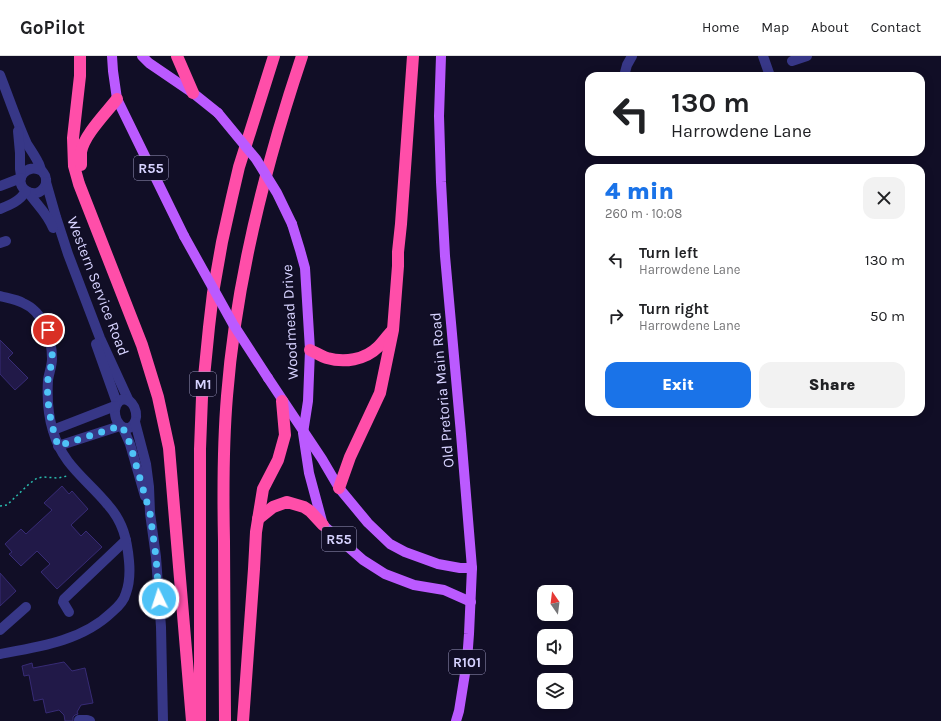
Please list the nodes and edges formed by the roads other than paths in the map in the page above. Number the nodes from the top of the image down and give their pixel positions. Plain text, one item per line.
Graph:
1 (80, 56) edge
2 (112, 56) edge
3 (142, 56) edge
4 (177, 56) edge
5 (274, 56) edge
6 (302, 56) edge
7 (413, 56) edge
8 (441, 56) edge
9 (632, 56) edge
10 (763, 56) edge
11 (806, 56) edge
12 (792, 61) dead end
13 (625, 72) edge
14 (769, 72) edge
15 (0, 75) edge
16 (193, 93) junction
17 (117, 99) junction
18 (17, 118) junction
19 (42, 171) junction
20 (21, 177) junction
21 (46, 182) junction
22 (0, 186) edge
23 (27, 192) junction
24 (89, 208) junction
25 (0, 209) edge
26 (0, 296) edge
27 (393, 330) junction
28 (310, 350) junction
29 (128, 400) junction
30 (282, 401) junction
31 (116, 404) junction
32 (135, 422) junction
33 (121, 427) junction
34 (53, 430) junction
35 (303, 433) junction
36 (58, 446) junction
37 (339, 488) junction
38 (150, 513) junction
39 (258, 518) junction
40 (323, 525) junction
41 (126, 540) junction
42 (472, 568) junction
43 (471, 602) junction
44 (26, 608) dead end
45 (69, 612) dead end
46 (0, 630) edge
47 (0, 654) edge
48 (79, 720) dead end
49 (90, 721) edge
50 (163, 721) edge
51 (192, 721) edge
52 (200, 721) edge
53 (225, 721) edge
54 (243, 721) edge
55 (456, 721) edge

1 - 24 highway
2 - 17 main road, Woodmead Drive / R55
3 - 16 main road, Woodmead Drive / R55
4 - 16 highway
5 - 52 highway, M1
6 - 53 highway, M1
7 - 27 highway
8 - 42 main road, Old Pretoria Main Road / R101
9 - 13 street
10 - 14 street
11 - 12 street
15 - 18 street
16 - 28 main road, Woodmead Drive / R55, bridge
17 - 24 highway
17 - 30 main road, Woodmead Drive / R55, bridge
18 - 19 street
18 - 20 street
19 - 20 street
19 - 21 street
20 - 22 street
20 - 23 street
21 - 23 street
21 - 29 street, Western Service Road
23 - 25 street
23 - 31 street, Western Service Road
24 - 51 highway
26 - 34 street
27 - 28 highway
27 - 37 highway
28 - 35 main road, Woodmead Drive / R55
29 - 31 street
29 - 32 street
30 - 35 main road, Woodmead Drive / R55
30 - 39 highway
31 - 33 street
31 - 34 street
32 - 33 street
32 - 38 street
33 - 36 street
33 - 38 street
34 - 36 street
35 - 37 main road, Woodmead Drive / R55
35 - 40 main road, Woodmead Drive / R55
36 - 41 street
37 - 42 main road, Woodmead Drive / R55
38 - 50 street
39 - 40 highway
39 - 54 highway
40 - 43 main road, R55
41 - 45 street
41 - 47 street
42 - 43 main road, Old Pretoria Main Road / R101
43 - 55 main road, Old Pretoria Main Road / R101
44 - 46 street
48 - 49 street

